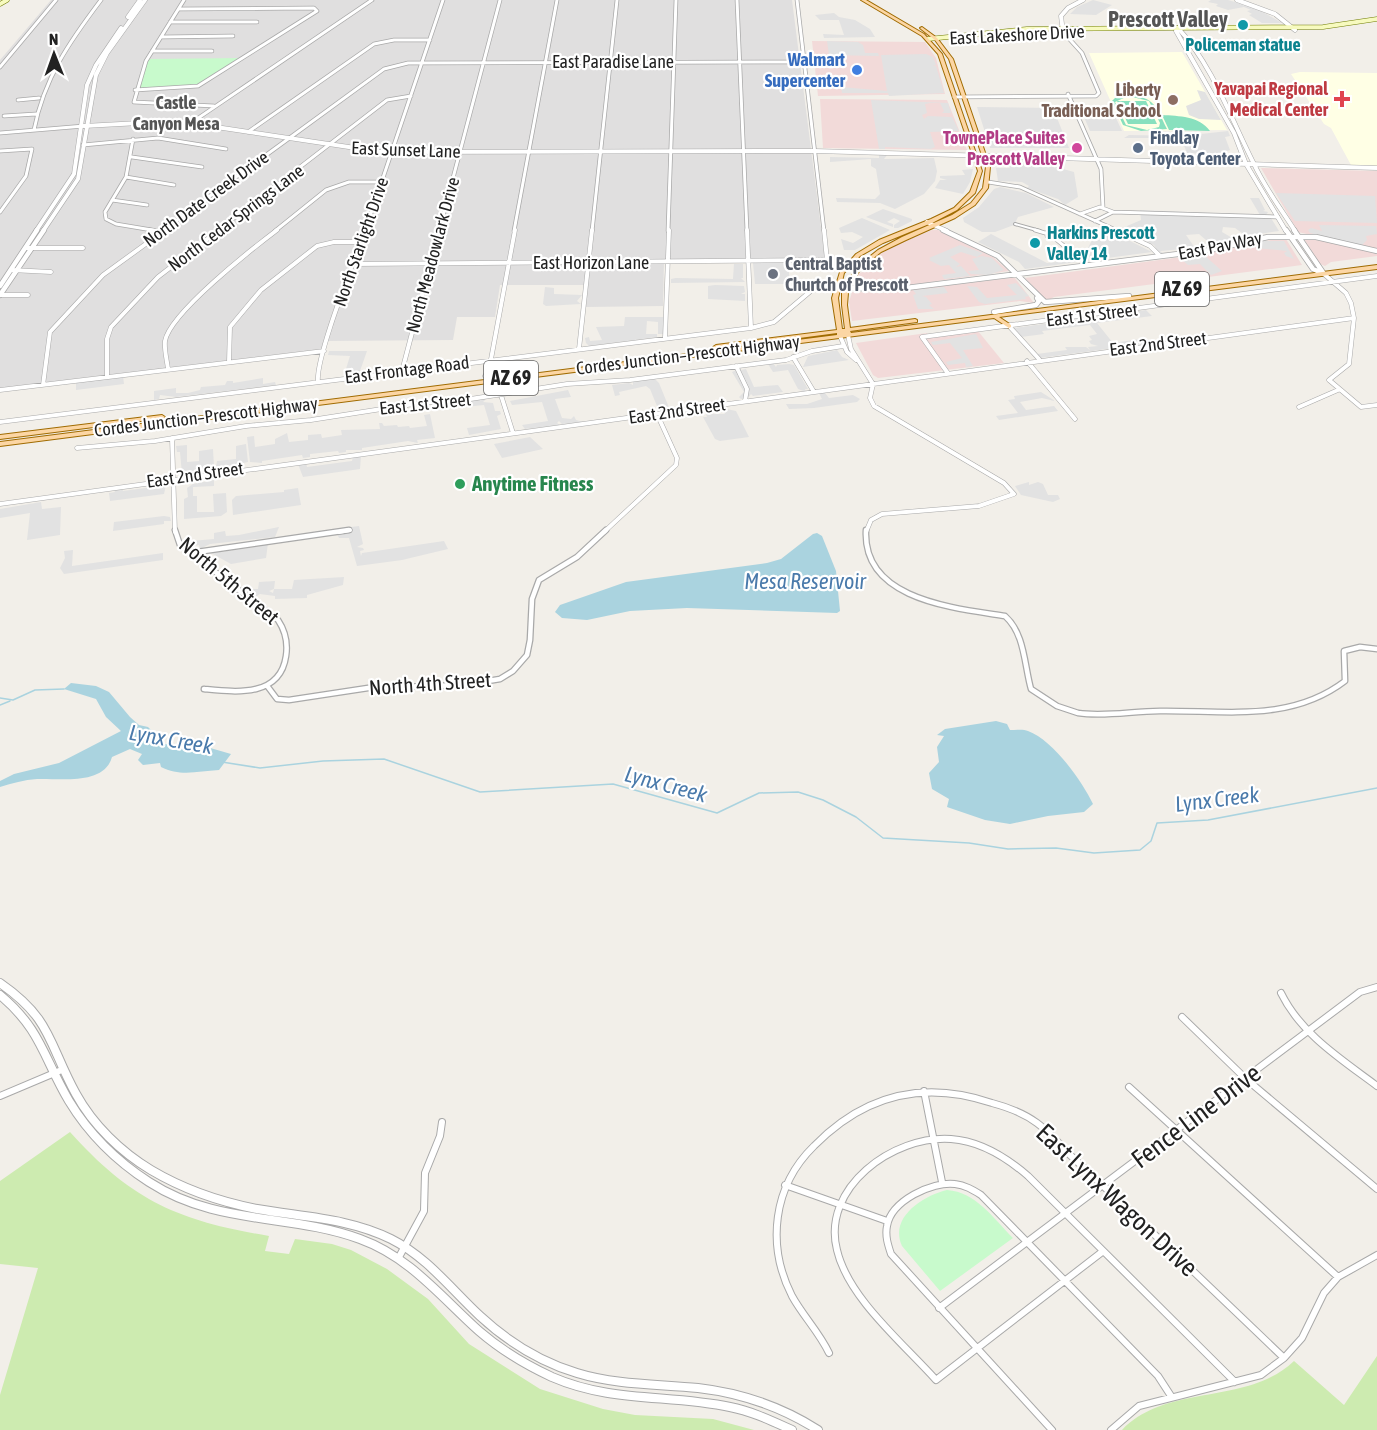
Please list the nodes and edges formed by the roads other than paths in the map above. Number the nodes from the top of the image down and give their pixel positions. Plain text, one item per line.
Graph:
1 (7, 0) edge
2 (56, 0) edge
3 (101, 0) edge
4 (140, 0) edge
5 (145, 0) edge
6 (184, 0) edge
7 (372, 0) edge
8 (443, 0) edge
9 (500, 0) edge
10 (556, 0) edge
11 (617, 0) edge
12 (676, 0) edge
13 (737, 0) edge
14 (797, 0) edge
15 (863, 0) edge
16 (873, 0) edge
17 (1083, 0) edge
18 (1237, 0) edge
19 (0, 4) edge
20 (179, 9) junction
21 (1375, 21) edge
22 (170, 22) junction
23 (257, 22) dead end
24 (1294, 28) junction
25 (1062, 30) junction
26 (1179, 30) junction
27 (233, 36) dead end
28 (117, 37) junction
29 (161, 37) junction
30 (935, 38) junction
31 (927, 39) junction
32 (430, 40) junction
33 (152, 51) junction
34 (212, 51) dead end
35 (545, 62) junction
36 (609, 62) junction
37 (674, 62) junction
38 (740, 62) junction
39 (805, 62) junction
40 (422, 63) junction
41 (484, 63) junction
42 (0, 67) edge
43 (135, 90) junction
44 (411, 96) junction
45 (1069, 96) junction
46 (954, 97) junction
47 (963, 97) junction
48 (39, 99) junction
49 (18, 100) dead end
50 (213, 106) junction
51 (36, 114) junction
52 (4, 116) dead end
53 (191, 123) junction
54 (84, 126) junction
55 (34, 130) junction
56 (248, 132) junction
57 (0, 133) edge
58 (133, 139) junction
59 (289, 139) junction
60 (82, 145) junction
61 (330, 146) junction
62 (226, 149) dead end
63 (0, 151) edge
64 (600, 151) junction
65 (672, 151) junction
66 (743, 151) junction
67 (815, 151) junction
68 (392, 152) junction
69 (460, 152) junction
70 (528, 152) junction
71 (975, 155) junction
72 (984, 155) junction
73 (132, 157) junction
74 (1097, 159) junction
75 (1246, 164) junction
76 (1254, 165) junction
77 (202, 167) dead end
78 (1377, 168) edge
79 (126, 177) junction
80 (382, 182) junction
81 (987, 183) junction
82 (174, 185) dead end
83 (62, 194) junction
84 (68, 194) junction
85 (112, 200) junction
86 (147, 205) dead end
87 (1103, 207) junction
88 (0, 212) edge
89 (1113, 212) junction
90 (1080, 214) junction
91 (1278, 217) junction
92 (1095, 221) junction
93 (927, 222) junction
94 (1015, 224) dead end
95 (935, 225) junction
96 (161, 232) junction
97 (1290, 236) junction
98 (1297, 236) junction
99 (362, 242) junction
100 (26, 248) junction
101 (32, 248) junction
102 (83, 248) dead end
103 (1377, 251) edge
104 (1075, 255) dead end
105 (1160, 256) junction
106 (587, 262) junction
107 (668, 262) junction
108 (748, 262) junction
109 (507, 263) junction
110 (354, 264) junction
111 (430, 264) junction
112 (1377, 266) edge
113 (11, 270) junction
114 (17, 271) junction
115 (845, 271) junction
116 (51, 272) dead end
117 (1321, 272) junction
118 (1017, 274) junction
119 (1377, 276) edge
120 (1334, 283) junction
121 (0, 286) edge
122 (837, 287) junction
123 (846, 288) junction
124 (0, 295) edge
125 (28, 295) dead end
126 (1129, 296) junction
127 (1037, 297) junction
128 (845, 301) junction
129 (994, 312) junction
130 (1354, 318) junction
131 (930, 325) junction
132 (1009, 326) junction
133 (751, 328) junction
134 (848, 333) junction
135 (840, 334) junction
136 (666, 338) junction
137 (843, 346) junction
138 (579, 349) junction
139 (324, 351) junction
140 (793, 357) junction
141 (1039, 359) junction
142 (856, 360) junction
143 (1027, 361) junction
144 (229, 362) junction
145 (490, 362) junction
146 (736, 366) junction
147 (168, 369) junction
148 (402, 371) junction
149 (947, 372) junction
150 (485, 376) junction
151 (107, 377) junction
152 (494, 378) junction
153 (510, 378) junction
154 (318, 382) junction
155 (873, 383) junction
156 (43, 385) junction
157 (0, 390) edge
158 (1338, 390) junction
159 (814, 392) junction
160 (500, 394) junction
161 (745, 401) junction
162 (1377, 405) edge
163 (1299, 407) dead end
164 (657, 414) junction
165 (1075, 418) dead end
166 (0, 422) edge
167 (513, 433) junction
168 (0, 437) edge
169 (172, 438) junction
170 (0, 444) edge
171 (77, 448) dead end
172 (174, 478) junction
173 (0, 504) edge
174 (350, 530) dead end
175 (190, 553) junction
176 (1377, 649) edge
177 (268, 687) junction
178 (204, 689) dead end
179 (0, 983) edge
180 (1377, 987) edge
181 (1281, 993) dead end
182 (0, 995) edge
183 (1182, 1017) dead end
184 (1309, 1032) junction
185 (65, 1068) junction
186 (54, 1073) junction
187 (1246, 1079) junction
188 (1377, 1086) edge
189 (1129, 1087) dead end
190 (924, 1091) junction
191 (0, 1096) edge
192 (442, 1122) dead end
193 (1177, 1130) junction
194 (933, 1139) junction
195 (942, 1182) junction
196 (785, 1185) junction
197 (1104, 1185) junction
198 (1377, 1189) edge
199 (838, 1203) junction
200 (1065, 1214) junction
201 (887, 1221) junction
202 (1027, 1242) junction
203 (405, 1247) junction
204 (1102, 1252) junction
205 (1377, 1255) edge
206 (399, 1257) junction
207 (1338, 1277) junction
208 (1065, 1281) junction
209 (939, 1308) junction
210 (976, 1349) junction
211 (829, 1353) dead end
212 (1284, 1358) junction
213 (1235, 1382) junction
214 (1171, 1396) junction
215 (792, 1430) edge
216 (818, 1430) edge
217 (1052, 1430) edge
218 (1111, 1430) edge

1 - 19 main road
2 - 42 street
3 - 48 street
4 - 28 street
5 - 28 street
6 - 20 street
7 - 50 street
8 - 32 street, North Starlight Drive
9 - 41 street, North Meadowlark Drive
10 - 35 street
11 - 36 street
12 - 37 street
13 - 38 street
14 - 39 street
15 - 31 main road
16 - 30 main road
17 - 25 street
18 - 24 street
20 - 22 street
20 - 43 street
21 - 24 main road, East Lakeshore Drive
22 - 23 street
22 - 29 street
24 - 26 main road, East Lakeshore Drive
25 - 26 main road, East Lakeshore Drive
25 - 30 main road, East Lakeshore Drive
25 - 45 street
26 - 75 street
26 - 76 street
27 - 29 street
28 - 54 street
29 - 33 street
30 - 31 main road, East Lakeshore Drive
30 - 47 main road
31 - 46 main road
32 - 40 street, North Starlight Drive
32 - 56 street
33 - 34 street
33 - 43 street
35 - 36 street, East Paradise Lane
35 - 41 street, East Paradise Lane
35 - 70 street
36 - 37 street, East Paradise Lane
36 - 64 street
37 - 38 street, East Paradise Lane
37 - 65 street
38 - 39 street, East Paradise Lane
38 - 66 street
39 - 67 street
40 - 41 street, East Paradise Lane
40 - 44 street, North Starlight Drive
40 - 59 street, North Date Creek Drive
41 - 69 street, North Meadowlark Drive
43 - 50 street
44 - 61 street, North Cedar Springs Lane
44 - 68 street, North Starlight Drive
45 - 47 street
45 - 74 street
46 - 47 street
46 - 71 main road
47 - 72 main road
48 - 49 street
48 - 51 street
50 - 53 street
51 - 52 street
51 - 55 street
53 - 54 street, East Sunset Lane
53 - 56 street, East Sunset Lane
54 - 55 street, East Sunset Lane
54 - 60 street
55 - 57 street, East Sunset Lane
56 - 59 street, East Sunset Lane
58 - 60 street
58 - 62 street
58 - 73 street
59 - 61 street, East Sunset Lane
59 - 96 street, North Date Creek Drive
60 - 83 street
60 - 84 street
61 - 68 street, East Sunset Lane
61 - 151 street, North Cedar Springs Lane
63 - 88 street
64 - 65 street, East Sunset Lane
64 - 70 street, East Sunset Lane
64 - 106 street
65 - 66 street, East Sunset Lane
65 - 107 street
66 - 67 street, East Sunset Lane
66 - 108 street
67 - 71 street, East Sunset Lane
67 - 108 street, East Horizon Lane
68 - 69 street, East Sunset Lane
68 - 80 street, North Starlight Drive
69 - 70 street, East Sunset Lane
69 - 111 street, North Meadowlark Drive
70 - 109 street
71 - 72 street, East Sunset Lane
71 - 93 main road
72 - 74 street, East Sunset Lane
72 - 81 main road
73 - 77 street
73 - 79 street
74 - 75 street, East Sunset Lane
74 - 87 street
75 - 76 street, East Sunset Lane
75 - 91 street
76 - 78 street, East Sunset Lane
76 - 98 street
79 - 82 street
79 - 85 street
80 - 99 street, North Starlight Drive
80 - 147 street
81 - 90 street
81 - 95 main road
83 - 84 street
83 - 100 street
84 - 101 street
85 - 86 street
85 - 96 street
87 - 89 street
87 - 90 street
89 - 91 street
89 - 92 street
90 - 92 street
91 - 97 street
92 - 105 street
93 - 95 street
93 - 115 main road
94 - 104 street
95 - 118 street
95 - 123 main road
96 - 156 street, North Date Creek Drive
97 - 98 street, East Pav Way
97 - 105 street, East Pav Way
97 - 117 street
98 - 103 street, East Pav Way
98 - 117 street
99 - 110 street, North Starlight Drive
99 - 144 street
100 - 101 street
100 - 113 street
101 - 102 street
101 - 114 street
105 - 118 street, East Pav Way
106 - 107 street, East Horizon Lane
106 - 109 street, East Horizon Lane
106 - 138 street
107 - 108 street, East Horizon Lane
107 - 136 street
108 - 133 street
109 - 111 street, East Horizon Lane
109 - 145 street
110 - 111 street, East Horizon Lane
110 - 139 street, North Starlight Drive
111 - 148 street, North Meadowlark Drive
112 - 117 main road, Cordes Junction–Prescott Highway / AZ 69
113 - 114 street
113 - 121 street
114 - 116 street
114 - 124 street
115 - 122 main road
115 - 123 main road
117 - 120 street
117 - 126 main road, Cordes Junction–Prescott Highway / AZ 69
117 - 131 main road, Cordes Junction–Prescott Highway / AZ 69
118 - 123 street, East Pav Way
118 - 127 street
119 - 120 street, East 1st Street
120 - 130 street
120 - 132 street, East 1st Street
122 - 128 main road
122 - 133 street, East Frontage Road
122 - 135 main road
123 - 128 main road
124 - 125 street
126 - 127 street
126 - 129 main road, Cordes Junction–Prescott Highway / AZ 69
127 - 129 street
128 - 134 main road
129 - 134 main road, Cordes Junction–Prescott Highway / AZ 69
130 - 141 street, East 2nd Street
130 - 158 street
131 - 132 main road
131 - 134 main road, Cordes Junction–Prescott Highway / AZ 69
132 - 141 street
132 - 149 street, East 1st Street
133 - 136 street, East Frontage Road
134 - 135 main road, Cordes Junction–Prescott Highway / AZ 69
134 - 142 street
135 - 137 street
135 - 152 main road, Cordes Junction–Prescott Highway / AZ 69
135 - 153 main road, Cordes Junction–Prescott Highway / AZ 69
136 - 138 street, East Frontage Road
137 - 140 street, East 1st Street
137 - 142 street
138 - 145 street, East Frontage Road
139 - 144 street
139 - 154 street, North Starlight Drive
140 - 146 street, East 1st Street
140 - 159 street
141 - 143 street, East 2nd Street
142 - 155 street
143 - 149 street, East 2nd Street
143 - 165 street
144 - 147 street
145 - 148 street, East Frontage Road
145 - 150 street
145 - 152 street, AZ 69
146 - 160 street, East 1st Street
146 - 161 street
147 - 151 street
148 - 154 street, East Frontage Road
149 - 155 street, East 2nd Street
150 - 152 main road, Cordes Junction–Prescott Highway / AZ 69
150 - 168 main road, Cordes Junction–Prescott Highway / AZ 69
151 - 156 street
152 - 153 main road, Cordes Junction–Prescott Highway / AZ 69
152 - 160 street
152 - 170 main road, Cordes Junction–Prescott Highway / AZ 69
153 - 160 street
154 - 166 street, East Frontage Road
155 - 159 street, East 2nd Street
155 - 176 street
156 - 157 street
158 - 162 street
158 - 163 street
159 - 161 street, East 2nd Street
160 - 167 street
160 - 169 street, East 1st Street
161 - 164 street, East 2nd Street
164 - 167 street, East 2nd Street
164 - 177 street, North 4th Street
167 - 172 street, East 2nd Street
169 - 171 street, East 1st Street
169 - 172 street, North 5th Street
172 - 173 street, East 2nd Street
172 - 175 street, North 5th Street
174 - 175 street
175 - 177 street, North 5th Street
177 - 178 street
179 - 185 street
180 - 184 street, Fence Line Drive
181 - 184 street
182 - 186 street
183 - 187 street
184 - 187 street, Fence Line Drive
184 - 188 street
185 - 186 street
185 - 203 street
186 - 191 street
186 - 206 street
187 - 193 street, Fence Line Drive
187 - 198 street
189 - 193 street
190 - 194 street
190 - 196 street, East Lynx Wagon Drive
190 - 197 street, East Lynx Wagon Drive
192 - 203 street
193 - 197 street, Fence Line Drive
193 - 207 street
194 - 195 street
194 - 199 street
194 - 200 street
195 - 201 street
195 - 202 street
196 - 199 street
196 - 211 street, East Lynx Wagon Drive
197 - 200 street, Fence Line Drive
197 - 212 street, East Lynx Wagon Drive
199 - 201 street
199 - 210 street
200 - 202 street, Fence Line Drive
200 - 204 street
201 - 209 street
202 - 208 street
202 - 209 street, Fence Line Drive
203 - 206 street
203 - 216 street
204 - 208 street
204 - 213 street
205 - 207 street
206 - 215 street
207 - 212 street
208 - 210 street
208 - 214 street
209 - 210 street
210 - 217 street
212 - 213 street
213 - 214 street
214 - 218 street

